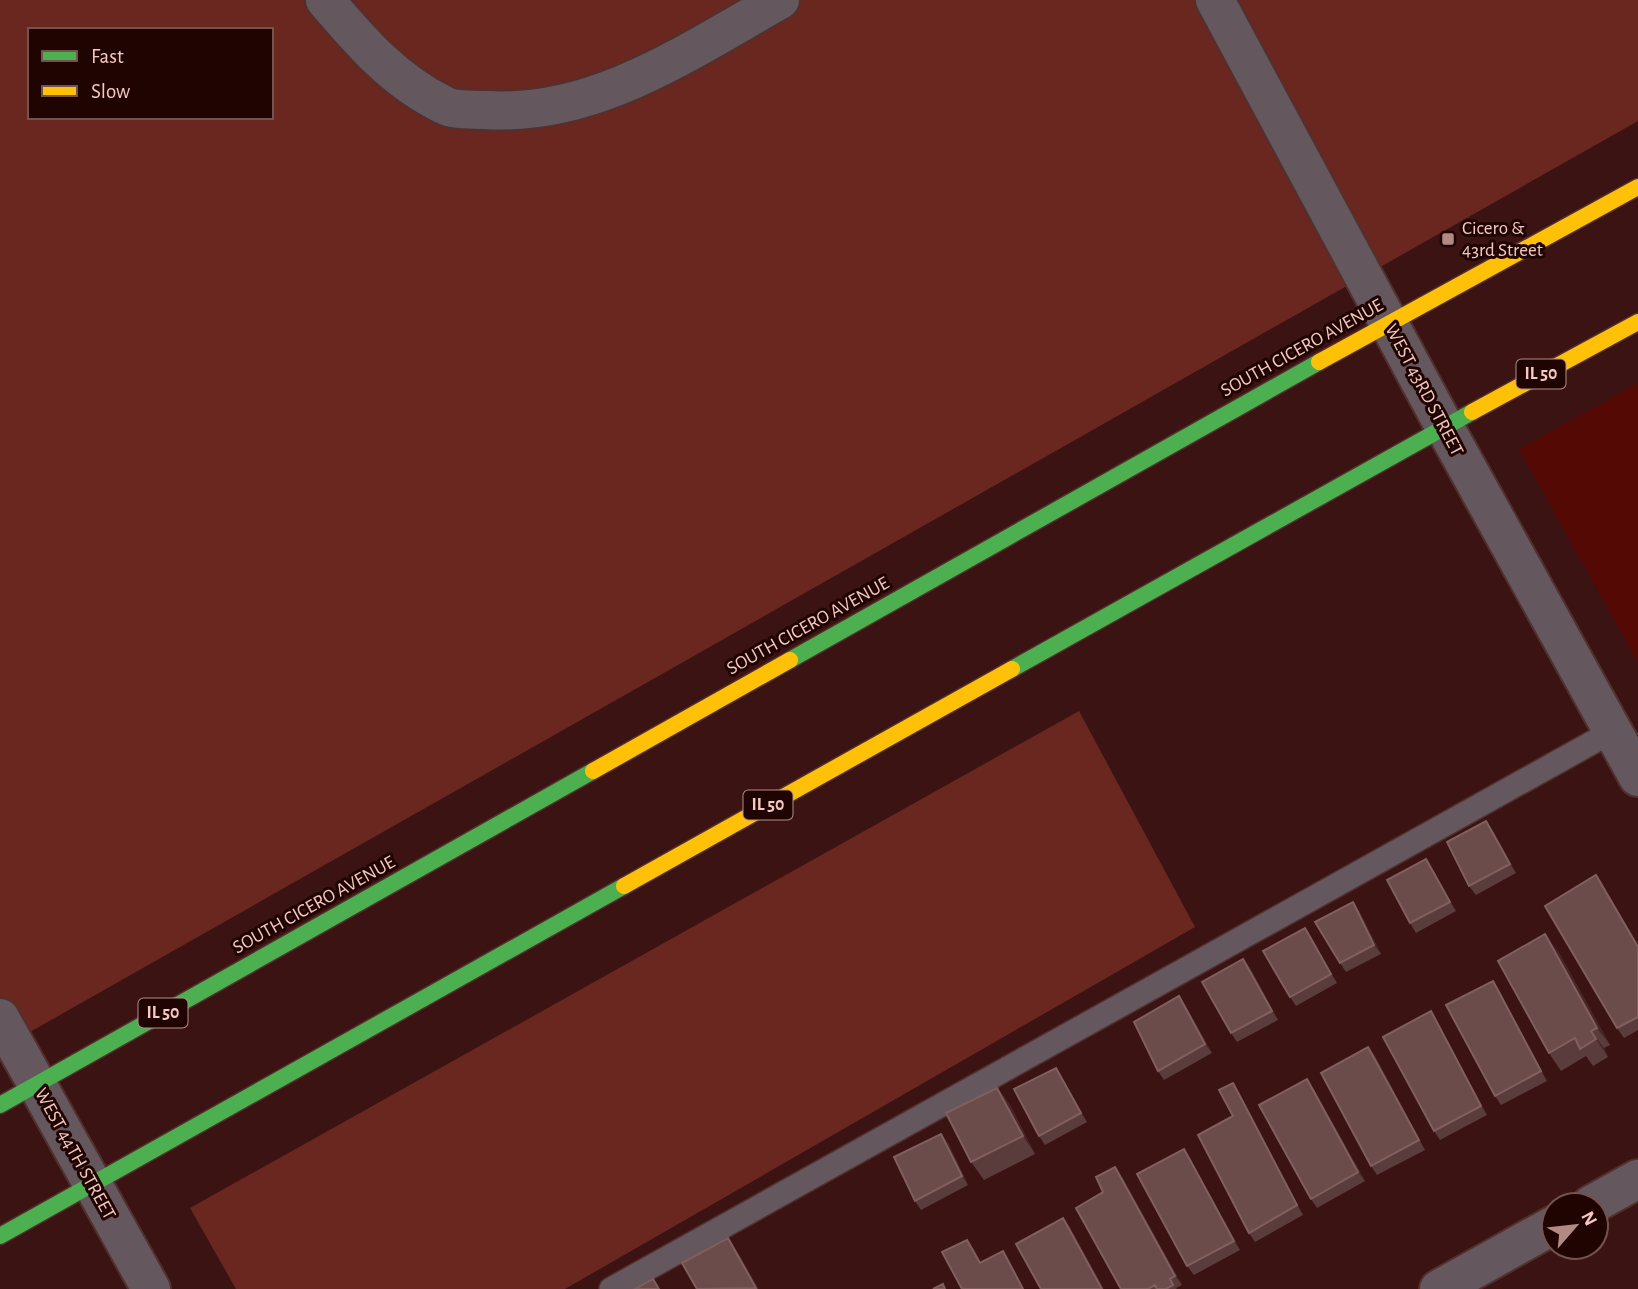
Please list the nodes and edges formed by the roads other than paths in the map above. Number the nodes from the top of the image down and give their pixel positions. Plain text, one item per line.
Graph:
1 (325, 0) edge
2 (780, 0) edge
3 (1215, 0) edge
4 (1638, 187) edge
5 (1638, 322) edge
6 (1388, 324) junction
7 (1444, 426) junction
8 (1613, 731) junction
9 (1638, 777) edge
10 (0, 1018) edge
11 (37, 1085) junction
12 (0, 1105) edge
13 (1638, 1179) edge
14 (93, 1184) junction
15 (1610, 1194) edge
16 (1540, 1233) edge
17 (0, 1236) edge
18 (151, 1289) edge
19 (611, 1289) edge
20 (1439, 1289) edge

1 - 2 street
3 - 6 street, WEST 43RD STREET
4 - 6 main road, SOUTH CICERO AVENUE / IL 50
5 - 7 main road, IL 50
6 - 7 street, WEST 43RD STREET
6 - 11 main road, SOUTH CICERO AVENUE / IL 50
7 - 8 street, WEST 43RD STREET
7 - 14 main road, IL 50
8 - 9 street, WEST 43RD STREET
8 - 19 lane
10 - 11 street, WEST 44TH STREET
11 - 12 main road, SOUTH CICERO AVENUE / IL 50
11 - 14 street, WEST 44TH STREET
13 - 15 street
14 - 17 main road, IL 50
14 - 18 street, WEST 44TH STREET
16 - 20 street

